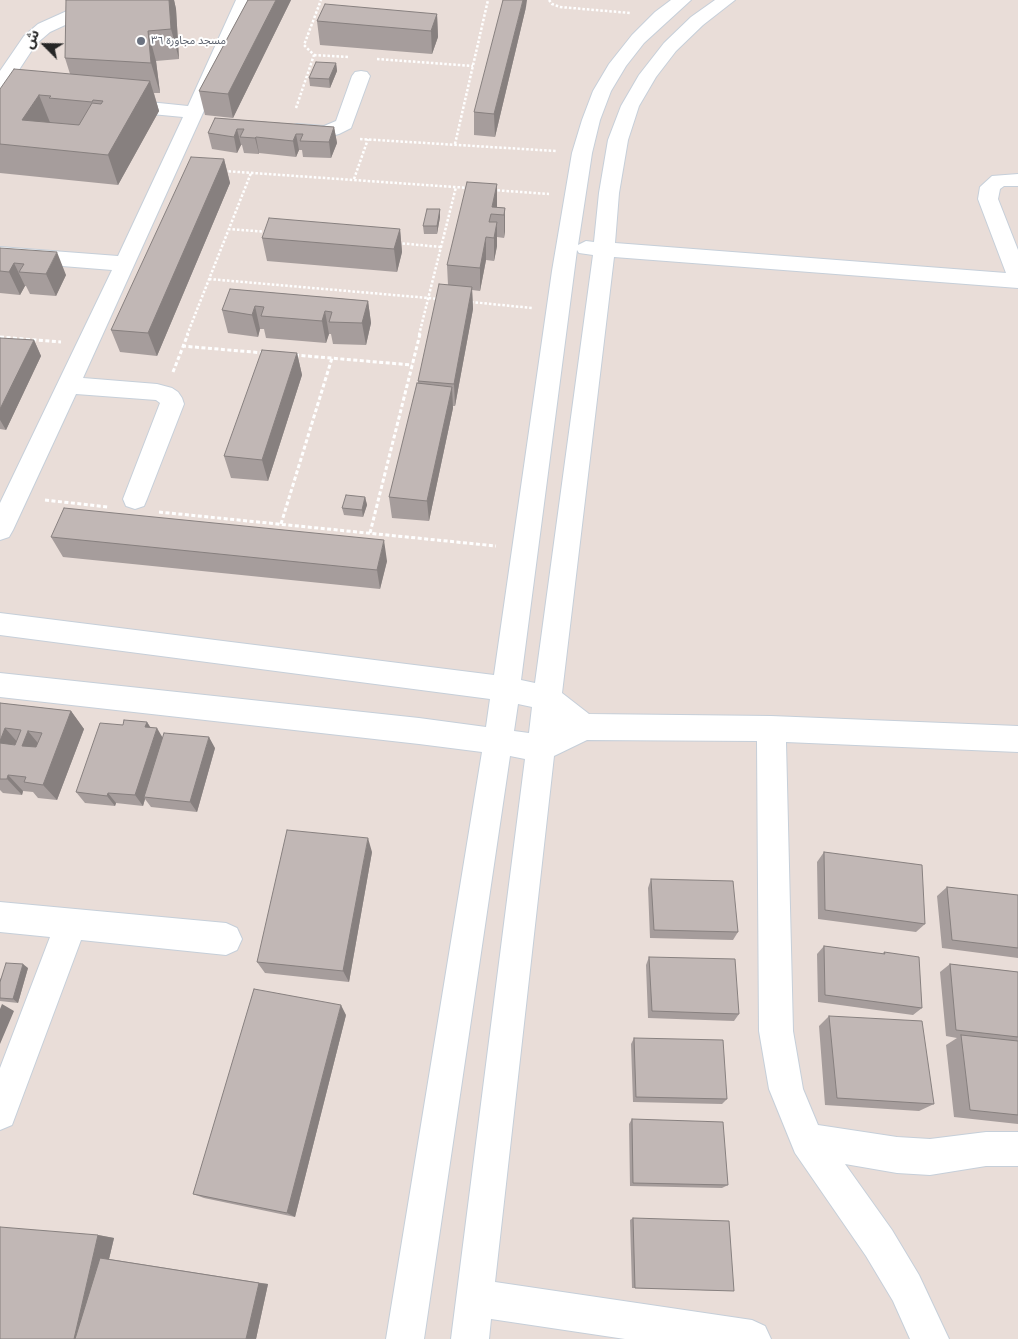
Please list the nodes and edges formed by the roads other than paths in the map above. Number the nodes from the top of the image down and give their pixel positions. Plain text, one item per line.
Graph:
1 (131, 0) edge
2 (245, 0) edge
3 (682, 0) edge
4 (726, 0) edge
5 (365, 67) road end
6 (0, 84) edge
7 (104, 103) edge
8 (196, 119) junction
9 (284, 129) edge
10 (1018, 180) edge
11 (567, 246) junction
12 (604, 249) junction
13 (0, 254) edge
14 (125, 264) junction
15 (1018, 277) edge
16 (1018, 281) edge
17 (68, 385) junction
18 (142, 505) road end
19 (0, 530) edge
20 (0, 624) edge
21 (0, 685) edge
22 (506, 689) junction
23 (547, 698) junction
24 (584, 727) junction
25 (771, 730) junction
26 (1018, 739) edge
27 (497, 742) junction
28 (542, 748) junction
29 (0, 917) edge
30 (71, 924) junction
31 (226, 939) dead end
32 (0, 1113) edge
33 (807, 1141) junction
34 (1018, 1149) edge
35 (475, 1298) junction
36 (405, 1339) edge
37 (470, 1339) edge
38 (752, 1339) edge
39 (930, 1339) edge

1 - 6 street
2 - 8 street
3 - 11 street
4 - 12 street
5 - 9 street
7 - 8 street
8 - 14 street
10 - 15 street
11 - 12 street
11 - 22 street
12 - 16 street
12 - 23 street
13 - 14 street
14 - 17 street
17 - 18 street
17 - 19 street
20 - 22 street
21 - 27 street
22 - 23 street
22 - 27 street
23 - 24 street
23 - 28 street
24 - 25 street
24 - 28 street
25 - 26 street
25 - 33 street
27 - 28 street
27 - 36 street
28 - 35 street
29 - 30 street
30 - 31 street
30 - 32 street
33 - 34 street
33 - 39 street
35 - 37 street
35 - 38 street

